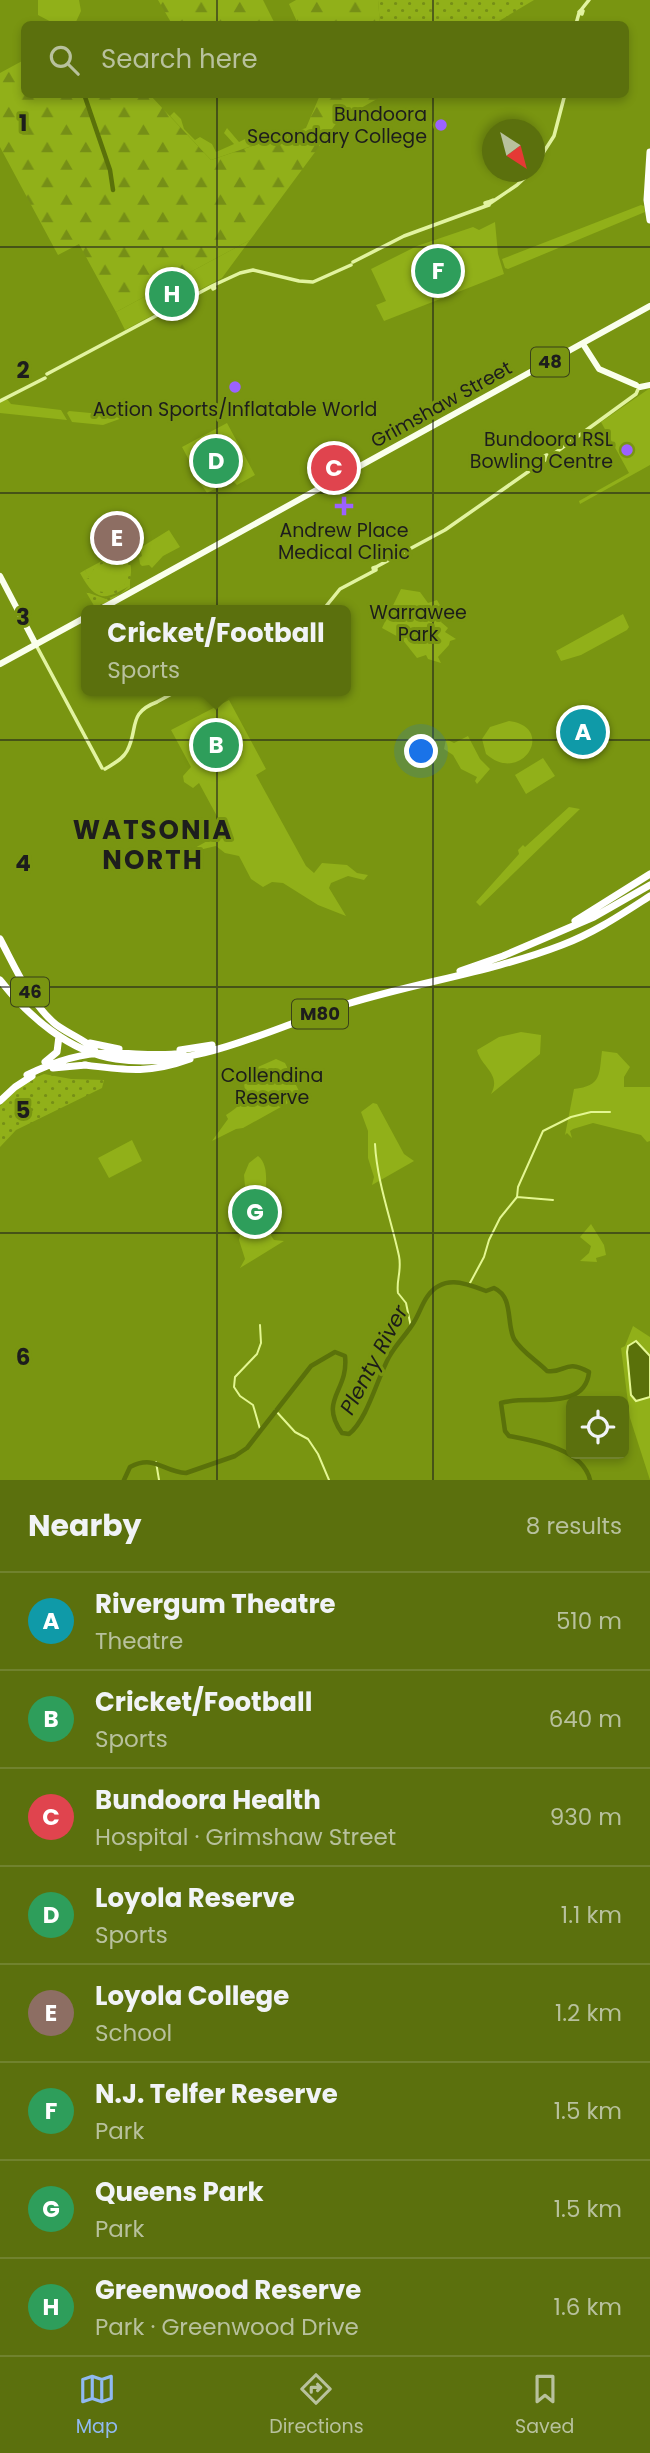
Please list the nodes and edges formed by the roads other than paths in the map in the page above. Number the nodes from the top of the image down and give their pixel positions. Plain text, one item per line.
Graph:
1 (589, 0) edge
2 (577, 21) edge
3 (564, 98) edge
4 (545, 150) edge
5 (650, 152) edge
6 (520, 182) edge
7 (650, 220) edge
8 (650, 306) edge
9 (583, 344) junction
10 (650, 384) edge
11 (638, 385) junction
12 (0, 401) edge
13 (0, 576) edge
14 (108, 605) edge
15 (327, 605) edge
16 (81, 620) edge
17 (36, 645) junction
18 (0, 664) edge
19 (168, 696) edge
20 (650, 874) edge
21 (650, 885) edge
22 (650, 897) edge
23 (553, 934) junction
24 (1, 940) edge
25 (0, 980) edge
26 (69, 1035) junction
27 (59, 1036) junction
28 (212, 1045) junction
29 (228, 1045) junction
30 (96, 1054) junction
31 (84, 1065) junction
32 (27, 1075) junction
33 (0, 1099) edge

1 - 2 street
3 - 4 street
5 - 7 highway
6 - 12 street
8 - 9 main road, Grimshaw Street / 48
9 - 11 main road
9 - 14 main road, Grimshaw Street / 48
10 - 11 main road
11 - 15 street
13 - 17 main road
16 - 17 main road
17 - 18 main road
17 - 19 street
20 - 23 highway
21 - 23 highway, M80
22 - 29 highway, M80
23 - 28 highway, M80
24 - 26 highway, 46
25 - 27 highway, 46
26 - 28 highway, M80
26 - 30 highway, 46
27 - 30 highway, M80
27 - 32 highway
28 - 30 highway
29 - 30 highway, M80
29 - 31 highway
30 - 31 highway
30 - 32 highway
31 - 33 highway
32 - 33 highway

